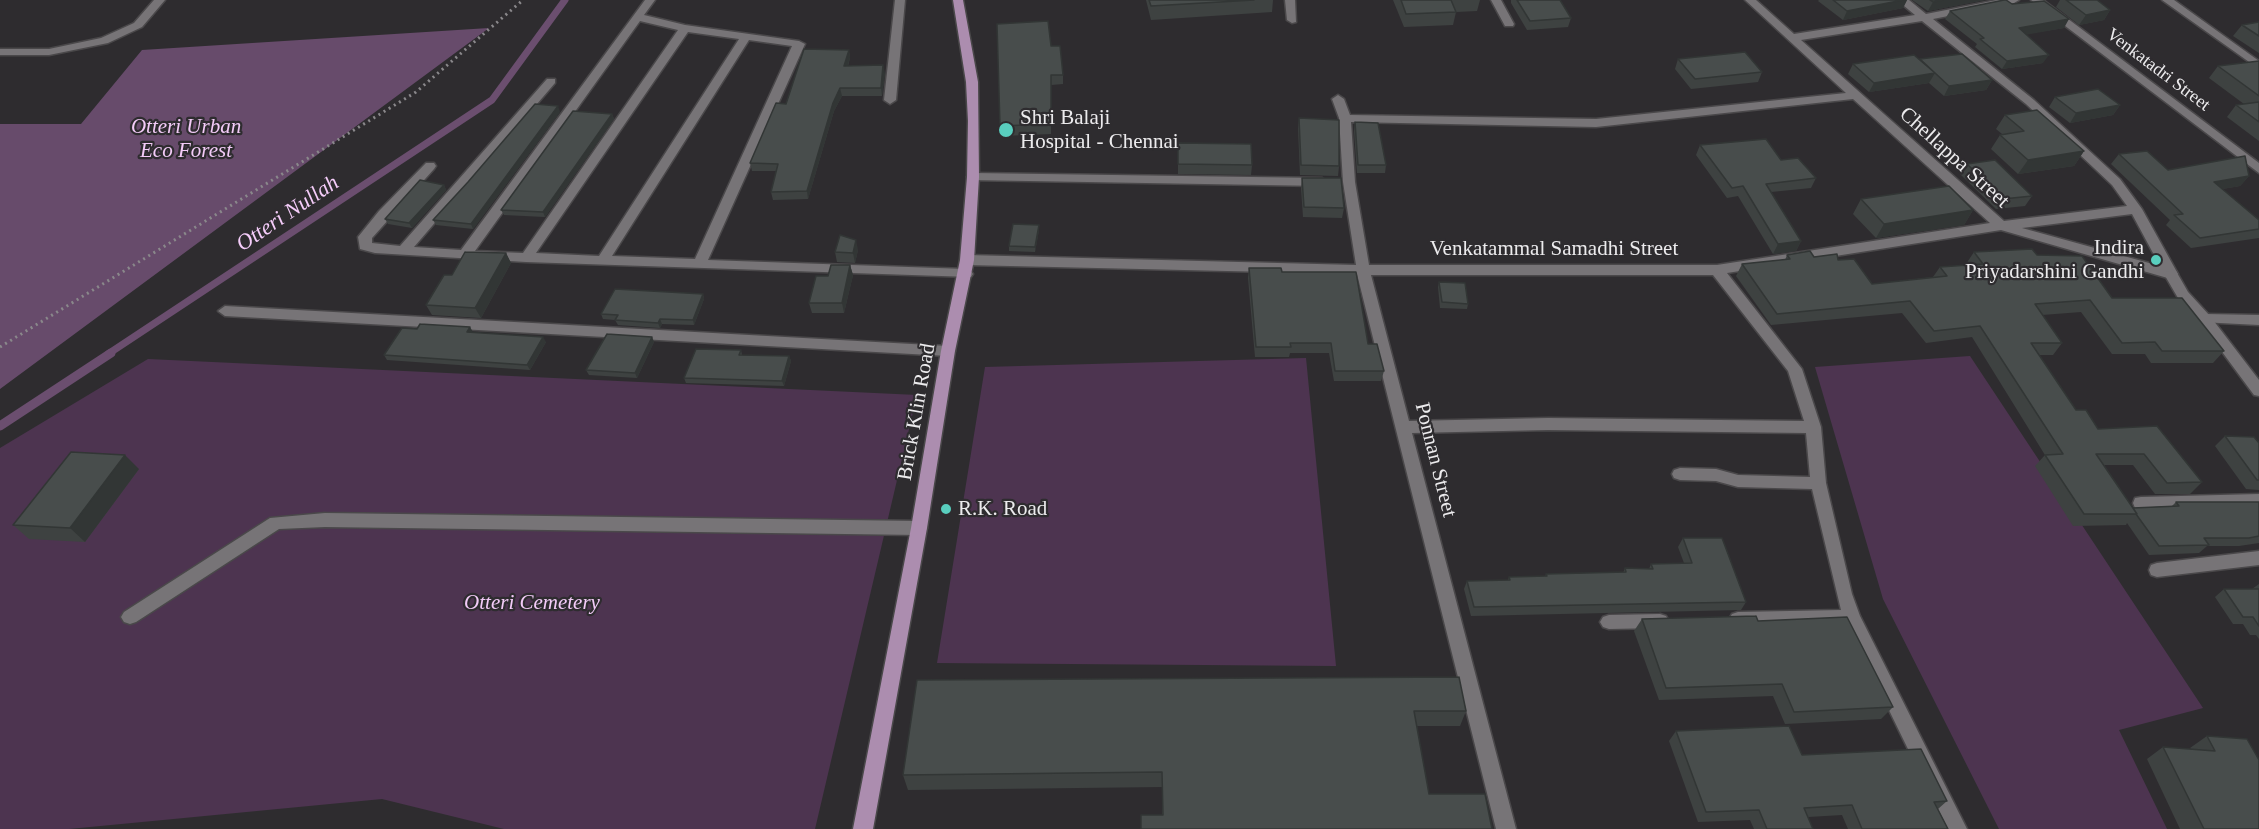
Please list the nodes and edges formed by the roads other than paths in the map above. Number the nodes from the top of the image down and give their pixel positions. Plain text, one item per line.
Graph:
1 (160, 0) edge
2 (650, 0) edge
3 (900, 0) edge
4 (958, 0) edge
5 (1290, 0) edge
6 (1496, 0) edge
7 (1750, 0) edge
8 (1902, 0) edge
9 (2014, 0) edge
10 (2036, 0) edge
11 (2167, 0) edge
12 (636, 17) junction
13 (1926, 17) junction
14 (1292, 20) dead end
15 (1509, 24) dead end
16 (685, 28) junction
17 (746, 37) junction
18 (1791, 38) junction
19 (0, 52) edge
20 (2259, 66) edge
21 (551, 81) dead end
22 (1856, 95) junction
23 (1338, 99) dead end
24 (890, 100) dead end
25 (1345, 118) junction
26 (430, 166) dead end
27 (2259, 169) edge
28 (973, 177) junction
29 (1349, 182) junction
30 (2136, 209) junction
31 (2001, 226) junction
32 (403, 251) junction
33 (465, 255) junction
34 (526, 258) junction
35 (602, 261) junction
36 (700, 263) junction
37 (967, 267) junction
38 (1363, 270) junction
39 (1717, 270) junction
40 (2171, 274) junction
41 (225, 311) dead end
42 (2205, 319) junction
43 (2259, 320) edge
44 (948, 351) junction
45 (2259, 391) edge
46 (1405, 427) junction
47 (1813, 427) junction
48 (1680, 474) dead end
49 (1818, 483) junction
50 (2259, 500) edge
51 (2141, 503) dead end
52 (919, 528) junction
53 (2259, 558) edge
54 (2157, 570) dead end
55 (130, 617) dead end
56 (1852, 617) junction
57 (1678, 620) edge
58 (1725, 620) edge
59 (1609, 622) dead end
60 (863, 829) edge
61 (1506, 829) edge
62 (1957, 829) edge

1 - 19 street
2 - 12 street
3 - 24 street
4 - 28 main road, Brick Klin Road
5 - 14 street
6 - 15 street
7 - 18 street, Chellappa Street
8 - 13 street
9 - 13 street
10 - 27 street, Venkatadri Street
11 - 20 street
12 - 16 street
12 - 33 street
13 - 18 street
13 - 30 street
16 - 17 street
16 - 34 street
17 - 35 street
17 - 36 street
18 - 22 street, Chellappa Street
21 - 32 street
22 - 25 street
22 - 31 street, Chellappa Street
23 - 25 street, Ponnan Street
25 - 29 street, Ponnan Street
26 - 32 street, Venkatammal Samadhi Street
28 - 29 street
28 - 37 main road, Brick Klin Road
29 - 38 street, Ponnan Street
30 - 31 street, Venkatammal Samadhi Street
30 - 40 street
31 - 39 street, Venkatammal Samadhi Street
31 - 40 street, Chellappa Street
32 - 33 street, Venkatammal Samadhi Street
33 - 34 street, Venkatammal Samadhi Street
34 - 35 street, Venkatammal Samadhi Street
35 - 36 street, Venkatammal Samadhi Street
36 - 37 street, Venkatammal Samadhi Street
37 - 38 street, Venkatammal Samadhi Street
37 - 44 main road, Brick Klin Road
38 - 39 street, Venkatammal Samadhi Street
38 - 46 street, Ponnan Street
39 - 47 street
40 - 42 street
41 - 44 street
42 - 43 street
42 - 45 street
44 - 52 main road, Brick Klin Road
46 - 47 street
46 - 61 street, Ponnan Street
47 - 49 street
48 - 49 street
49 - 56 street
50 - 51 street
52 - 55 street
52 - 60 main road, Brick Klin Road
53 - 54 street
56 - 58 street
56 - 62 street
57 - 59 street

